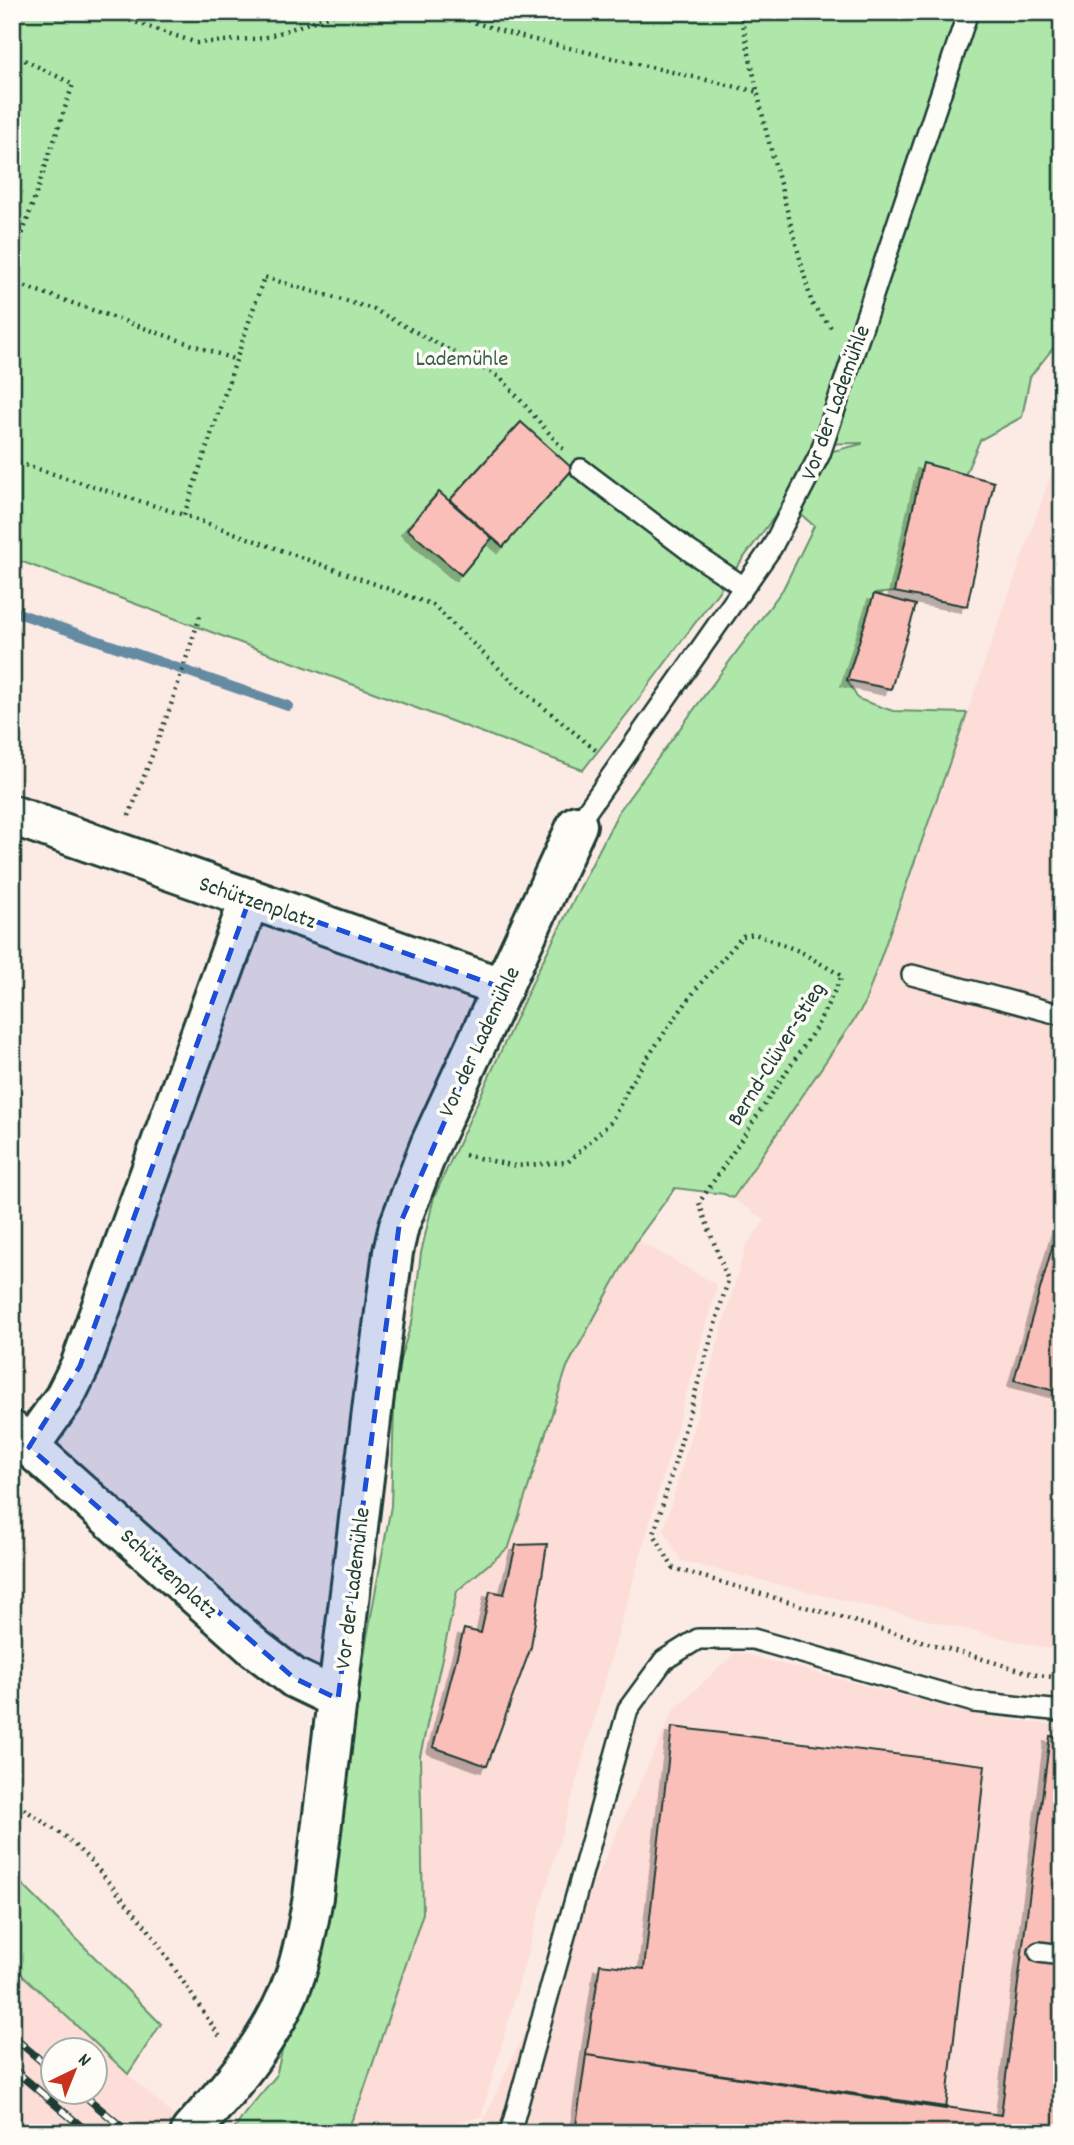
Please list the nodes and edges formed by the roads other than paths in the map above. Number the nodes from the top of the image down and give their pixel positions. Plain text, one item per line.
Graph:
1 (968, 12) edge
2 (581, 469) road end
3 (744, 587) junction
4 (12, 815) edge
5 (577, 825) joint
6 (250, 898) junction
7 (912, 975) dead end
8 (503, 988) junction
9 (1062, 1015) edge
10 (21, 1439) edge
11 (338, 1699) junction
12 (1062, 1711) edge
13 (1040, 1952) dead end
14 (1062, 1955) edge
15 (191, 2131) dead end
16 (510, 2133) edge

1 - 3 lane, Vor der Lademühle
2 - 3 lane
3 - 5 lane, Vor der Lademühle
4 - 6 street, Schützenplatz
5 - 8 street, Vor der Lademühle
6 - 8 street, Schützenplatz
6 - 10 street
7 - 9 lane
8 - 11 street, Vor der Lademühle
10 - 11 street, Schützenplatz
11 - 15 street, Vor der Lademühle
12 - 16 lane
13 - 14 lane

